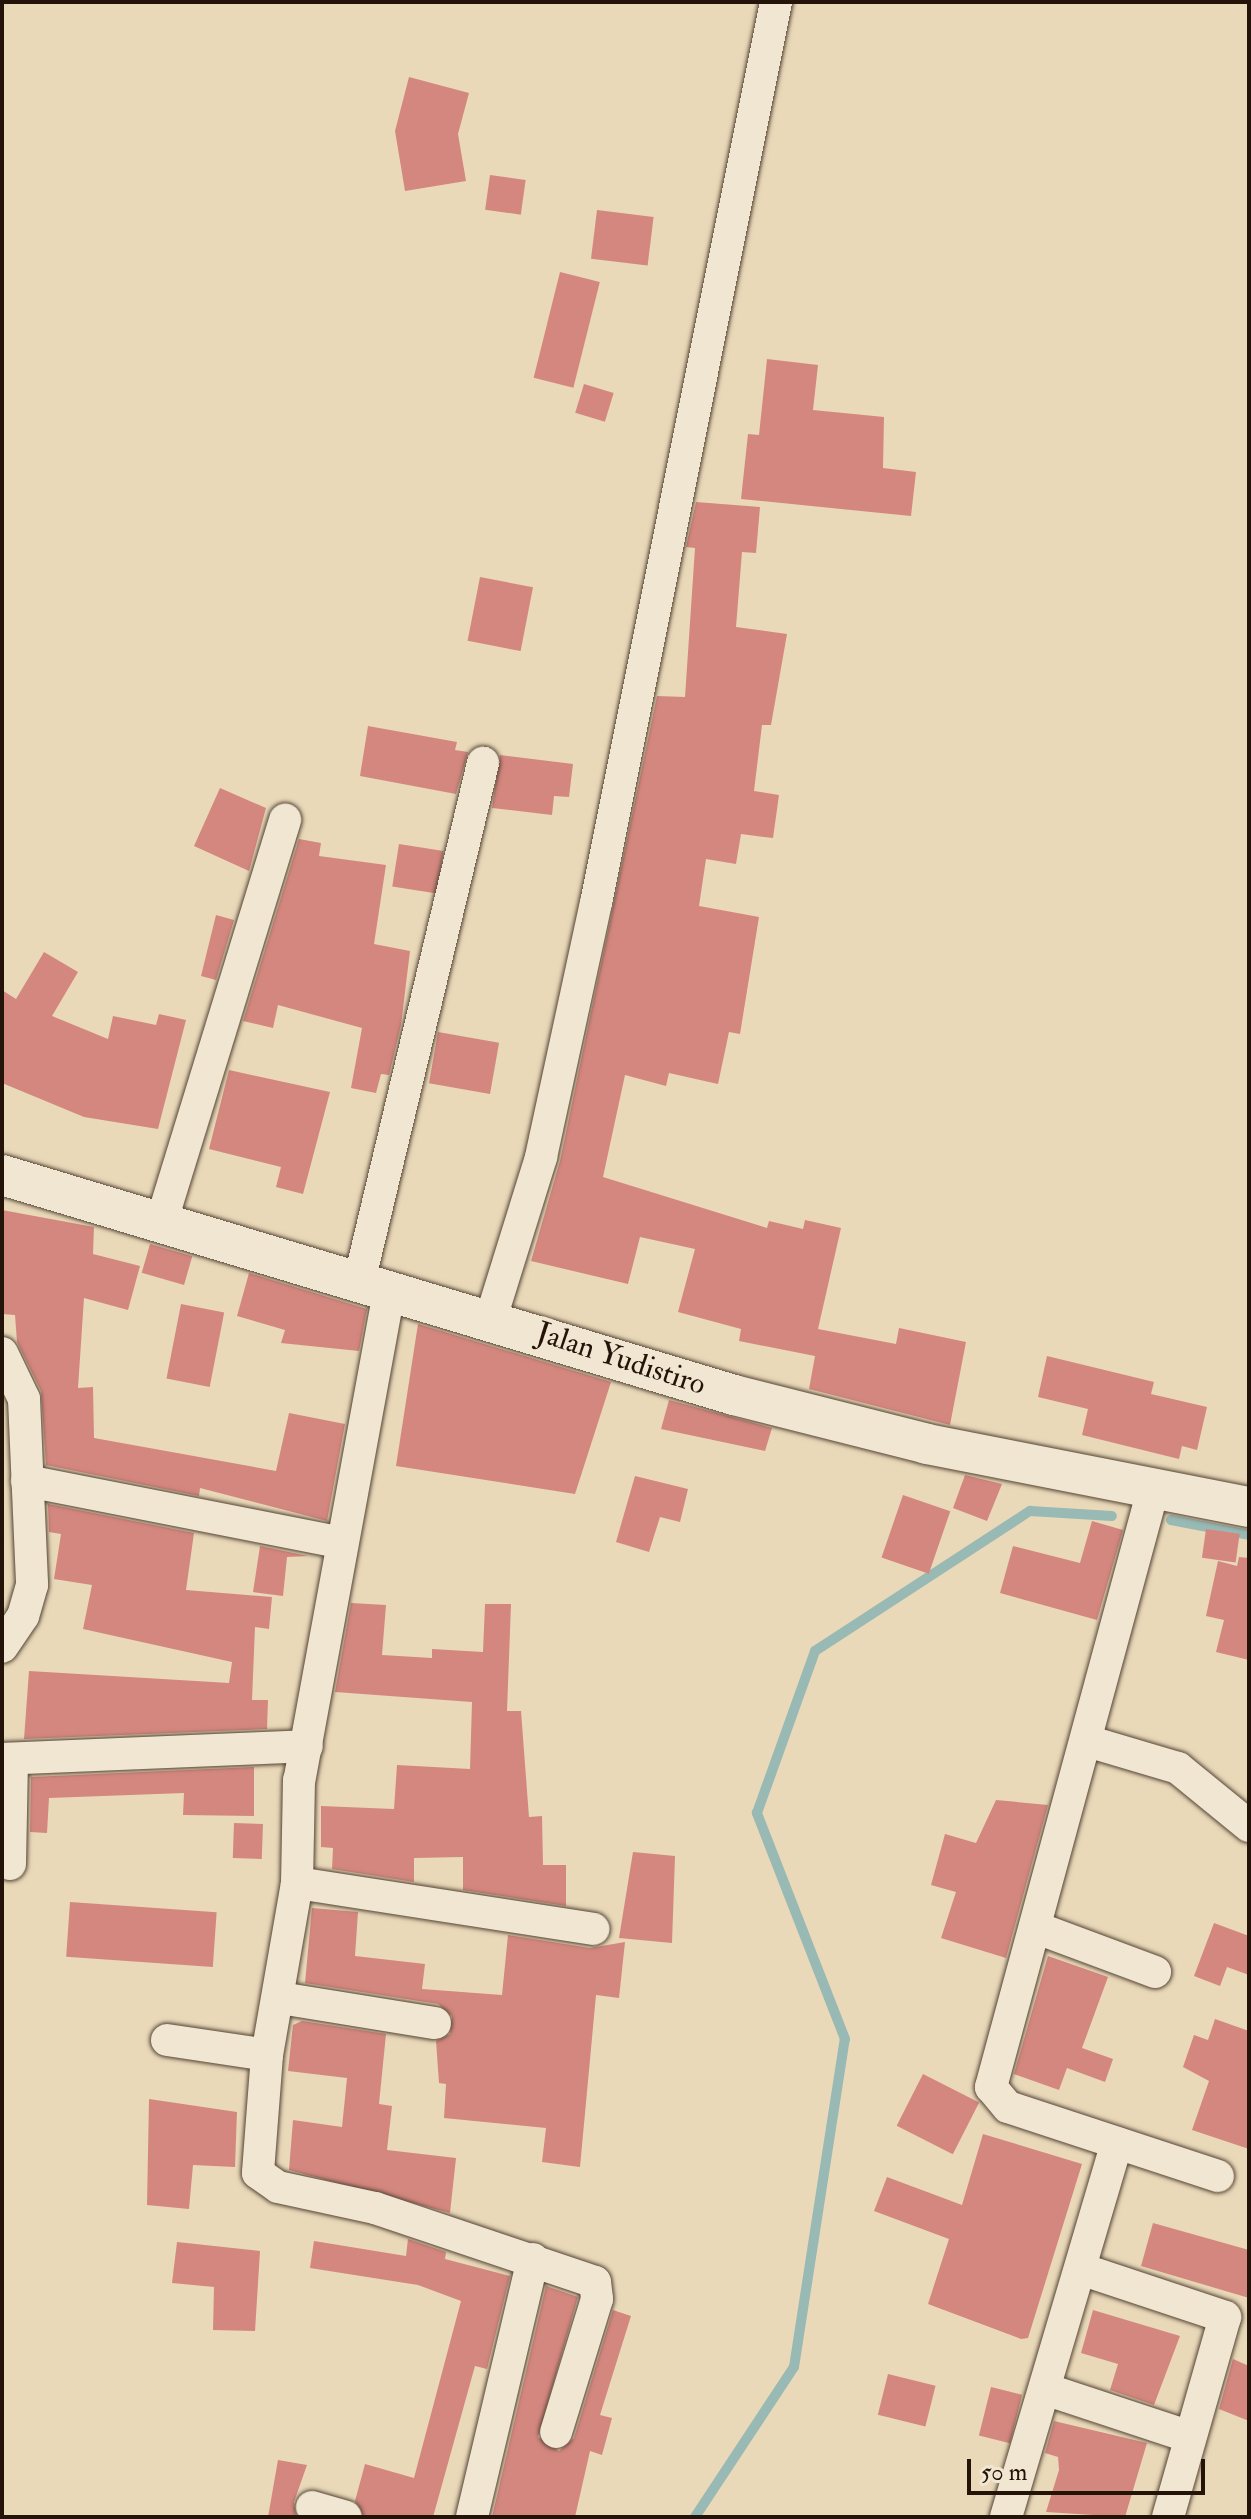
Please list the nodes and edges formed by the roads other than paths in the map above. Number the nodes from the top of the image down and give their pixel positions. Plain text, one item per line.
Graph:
1 (776, 2) edge
2 (483, 763) dead end
3 (285, 819) dead end
4 (2, 1175) edge
5 (162, 1220) junction
6 (374, 1287) junction
7 (491, 1318) junction
8 (2, 1353) edge
9 (27, 1481) junction
10 (1153, 1490) junction
11 (1249, 1507) edge
12 (342, 1543) junction
13 (2, 1647) edge
14 (1087, 1741) junction
15 (307, 1746) junction
16 (7, 1759) edge
17 (1249, 1826) edge
18 (10, 1864) dead end
19 (297, 1883) junction
20 (1037, 1928) junction
21 (593, 1929) dead end
22 (1155, 1972) dead end
23 (280, 1998) junction
24 (435, 2023) dead end
25 (167, 2040) dead end
26 (267, 2055) junction
27 (1117, 2143) junction
28 (1218, 2176) dead end
29 (533, 2259) junction
30 (1081, 2269) junction
31 (1045, 2389) junction
32 (556, 2432) dead end
33 (1190, 2437) junction
34 (312, 2507) dead end
35 (346, 2517) edge
36 (472, 2517) edge
37 (1006, 2517) edge
38 (1168, 2517) edge

1 - 7 street
2 - 6 street
3 - 5 street
4 - 5 street, Jalan Yudistiro
5 - 6 street, Jalan Yudistiro
6 - 7 street, Jalan Yudistiro
6 - 12 street
7 - 10 street, Jalan Yudistiro
8 - 9 street
9 - 12 street
9 - 13 street
10 - 11 street, Jalan Yudistiro
10 - 14 street
12 - 15 street
14 - 17 street
14 - 20 street
15 - 16 street
15 - 19 street
16 - 18 street
19 - 21 street
19 - 23 street
20 - 22 street
20 - 27 street
23 - 24 street
23 - 26 street
25 - 26 street
26 - 29 street
27 - 28 street
27 - 30 street
29 - 32 street
29 - 36 street
30 - 31 street
30 - 33 street
31 - 33 street
31 - 37 street
33 - 38 street
34 - 35 street

